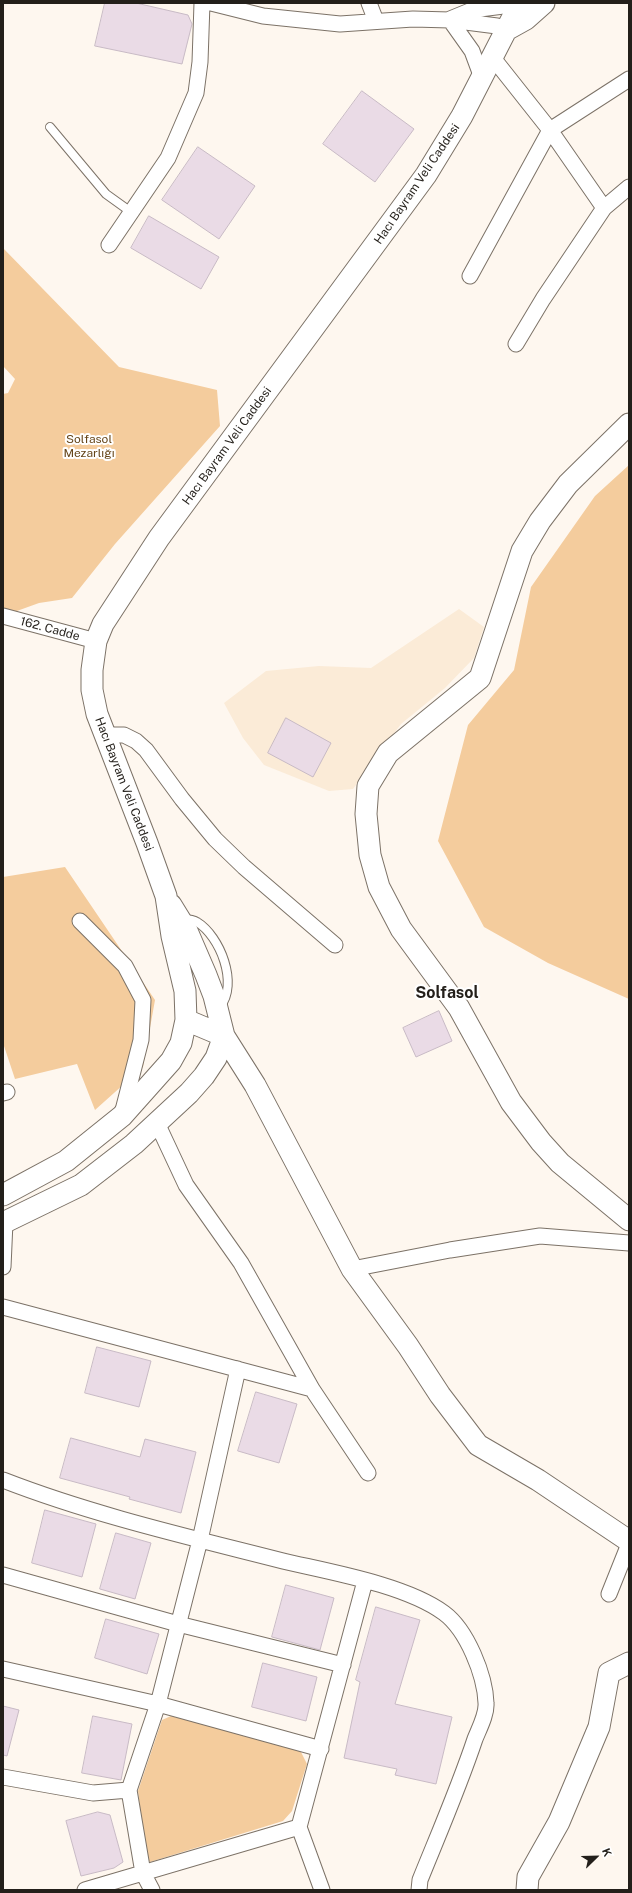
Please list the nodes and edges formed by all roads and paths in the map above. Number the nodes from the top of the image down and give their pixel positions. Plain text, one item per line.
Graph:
1 (202, 3) edge
2 (212, 3) edge
3 (369, 3) edge
4 (519, 3) edge
5 (544, 3) edge
6 (450, 20) junction
7 (376, 21) junction
8 (508, 30) junction
9 (493, 58) junction
10 (482, 78) junction
11 (629, 79) edge
12 (50, 127) dead end
13 (550, 130) junction
14 (629, 187) edge
15 (604, 208) junction
16 (131, 212) junction
17 (109, 245) dead end
18 (470, 276) dead end
19 (516, 344) dead end
20 (629, 424) edge
21 (3, 616) edge
22 (96, 641) junction
23 (104, 735) junction
24 (166, 896) junction
25 (80, 921) dead end
26 (335, 945) dead end
27 (186, 1020) junction
28 (224, 1036) junction
29 (122, 1116) junction
30 (157, 1123) junction
31 (3, 1195) edge
32 (629, 1220) edge
33 (4, 1223) edge
34 (628, 1247) edge
35 (3, 1267) edge
36 (352, 1269) junction
37 (3, 1307) edge
38 (238, 1369) junction
39 (312, 1389) junction
40 (368, 1473) dead end
41 (3, 1480) edge
42 (200, 1540) junction
43 (629, 1541) edge
44 (629, 1544) edge
45 (3, 1574) edge
46 (365, 1581) junction
47 (609, 1594) dead end
48 (178, 1624) junction
49 (629, 1663) edge
50 (343, 1665) junction
51 (3, 1669) edge
52 (158, 1704) junction
53 (321, 1749) junction
54 (3, 1777) edge
55 (129, 1790) junction
56 (299, 1827) junction
57 (143, 1873) junction
58 (85, 1890) edge
59 (152, 1890) edge
60 (322, 1890) edge
61 (419, 1890) edge
62 (527, 1890) edge

1 - 16 street
2 - 7 street
3 - 7 street
4 - 6 street
4 - 8 street, Hacı Bayram Veli Caddesi
5 - 8 street
6 - 7 street
6 - 8 street
6 - 10 street
8 - 9 street, Hacı Bayram Veli Caddesi
9 - 10 street, Hacı Bayram Veli Caddesi
9 - 13 street
10 - 22 street, Hacı Bayram Veli Caddesi
11 - 13 street
12 - 16 lane
13 - 15 street
13 - 18 street
14 - 15 street
15 - 19 street
16 - 17 street
20 - 32 street
21 - 22 street, 162. Cadde
22 - 23 street, Hacı Bayram Veli Caddesi
23 - 24 street, Hacı Bayram Veli Caddesi
23 - 26 street
24 - 27 street
24 - 28 street
25 - 29 street
27 - 28 street
27 - 29 street
28 - 30 street
28 - 36 street
29 - 31 street
30 - 33 street
30 - 39 street
33 - 35 street
34 - 36 street
36 - 43 street
37 - 38 street
38 - 39 street
38 - 42 street
39 - 40 street
41 - 42 street
42 - 46 street
42 - 48 street
44 - 47 street
45 - 48 street
46 - 50 street
46 - 61 street
48 - 50 street
48 - 52 street
49 - 62 street
50 - 53 street
51 - 52 street
52 - 53 street
52 - 55 street
53 - 56 street
54 - 55 street
55 - 57 street
56 - 57 street
56 - 60 street
57 - 58 street
57 - 59 street

